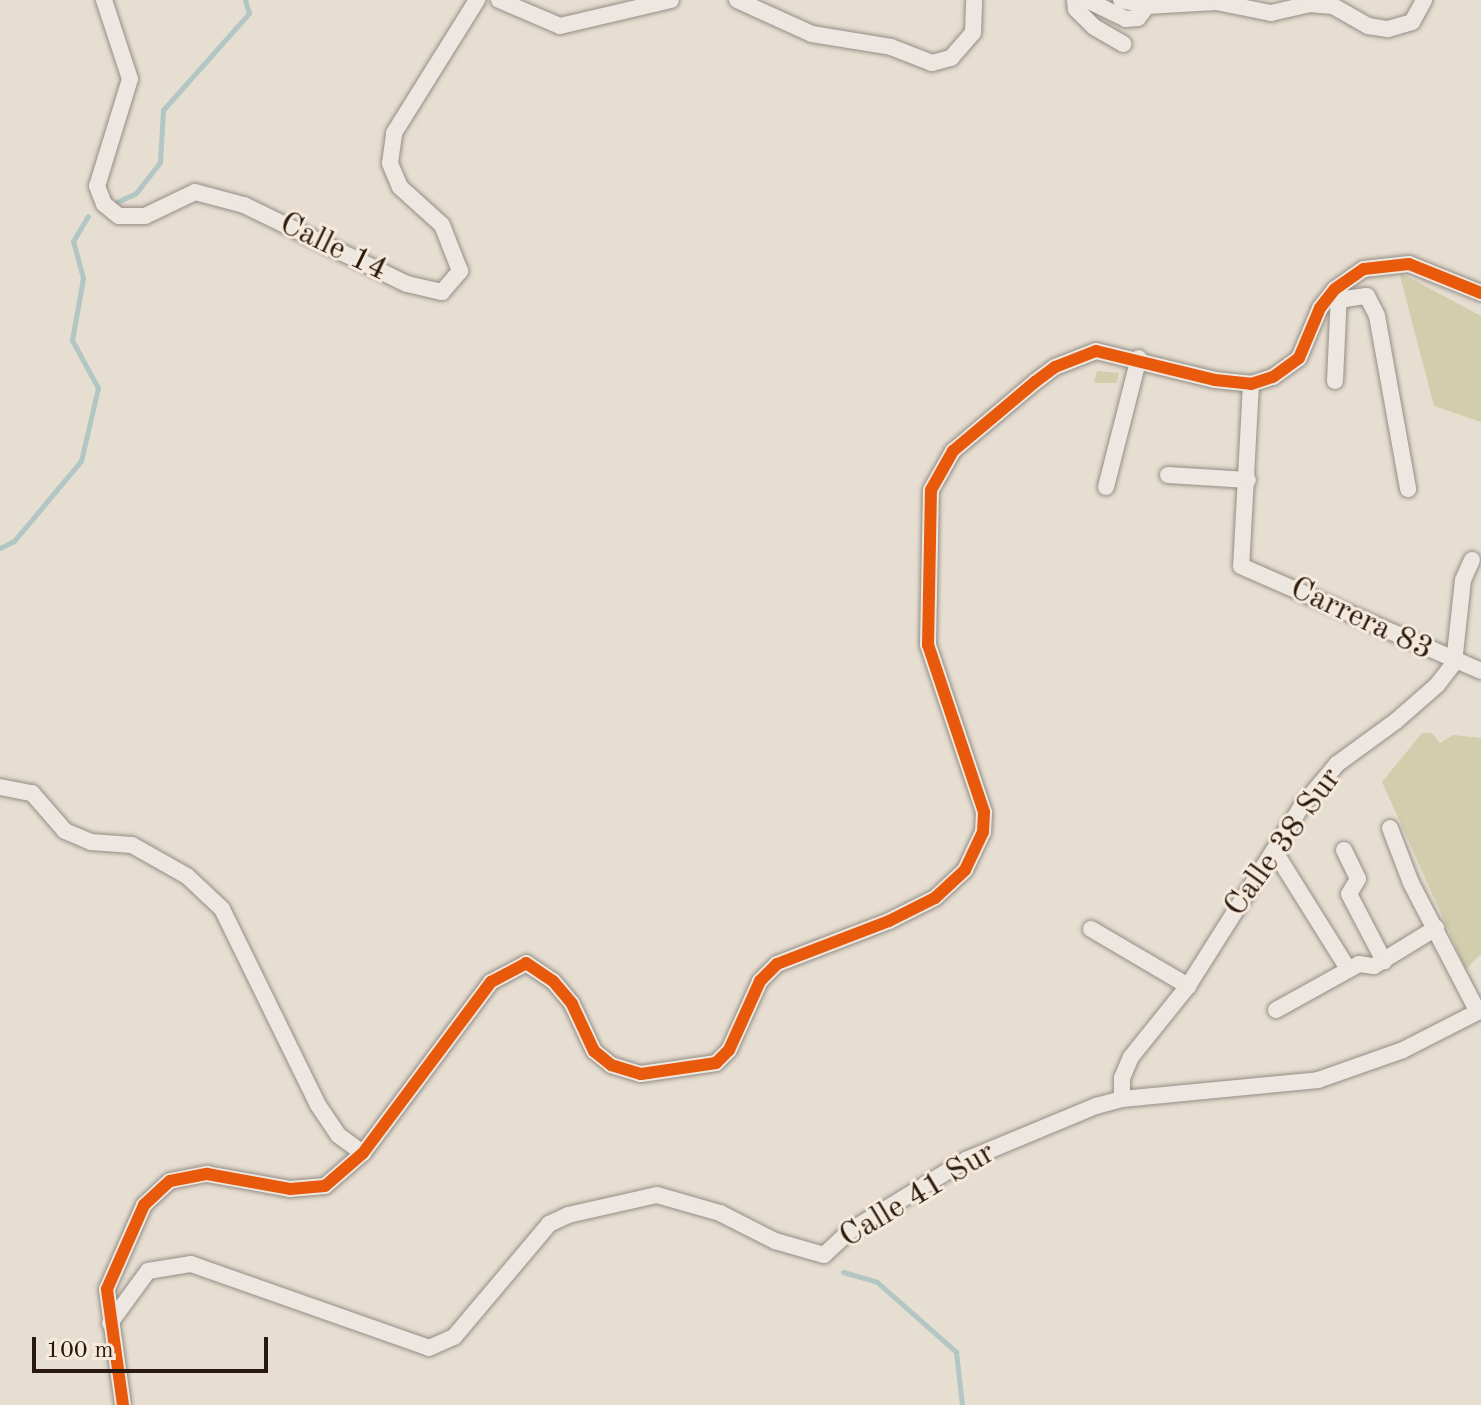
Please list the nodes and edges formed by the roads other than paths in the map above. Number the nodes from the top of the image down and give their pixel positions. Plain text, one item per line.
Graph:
1 (104, 0) edge
2 (477, 0) edge
3 (499, 0) edge
4 (671, 0) edge
5 (737, 0) edge
6 (974, 0) edge
7 (1075, 0) edge
8 (1087, 0) edge
9 (1121, 0) edge
10 (1424, 0) edge
11 (1147, 6) junction
12 (1124, 44) dead end
13 (1337, 291) junction
14 (1481, 293) edge
15 (1139, 358) junction
16 (1335, 381) dead end
17 (1251, 384) junction
18 (1168, 475) dead end
19 (1248, 480) junction
20 (1106, 487) dead end
21 (1408, 489) dead end
22 (1472, 560) dead end
23 (1454, 663) junction
24 (1481, 671) edge
25 (0, 787) edge
26 (1390, 828) dead end
27 (1344, 850) dead end
28 (1275, 852) junction
29 (1436, 928) junction
30 (1091, 929) dead end
31 (1384, 961) junction
32 (1348, 969) junction
33 (1188, 986) junction
34 (1276, 1010) dead end
35 (1479, 1011) edge
36 (1122, 1099) junction
37 (363, 1153) junction
38 (110, 1323) junction
39 (123, 1405) edge

1 - 2 street, Calle 14
3 - 4 street
5 - 6 street
7 - 12 street
8 - 11 street
9 - 11 street
10 - 11 street
13 - 14 street
13 - 16 street
13 - 17 street
13 - 21 street
15 - 17 street
15 - 20 street
15 - 37 street
17 - 19 street
18 - 19 street
19 - 23 street, Carrera 83
22 - 23 street
23 - 24 street, Carrera 83
23 - 28 street, Calle 38 Sur
25 - 37 street
26 - 29 street
27 - 31 street
28 - 32 street
28 - 33 street, Calle 38 Sur
29 - 31 street
29 - 35 street
30 - 33 street
31 - 32 street
32 - 34 street
33 - 36 street, Calle 38 Sur
35 - 36 street, Calle 41 Sur
36 - 38 street, Calle 41 Sur
37 - 38 street
38 - 39 street

